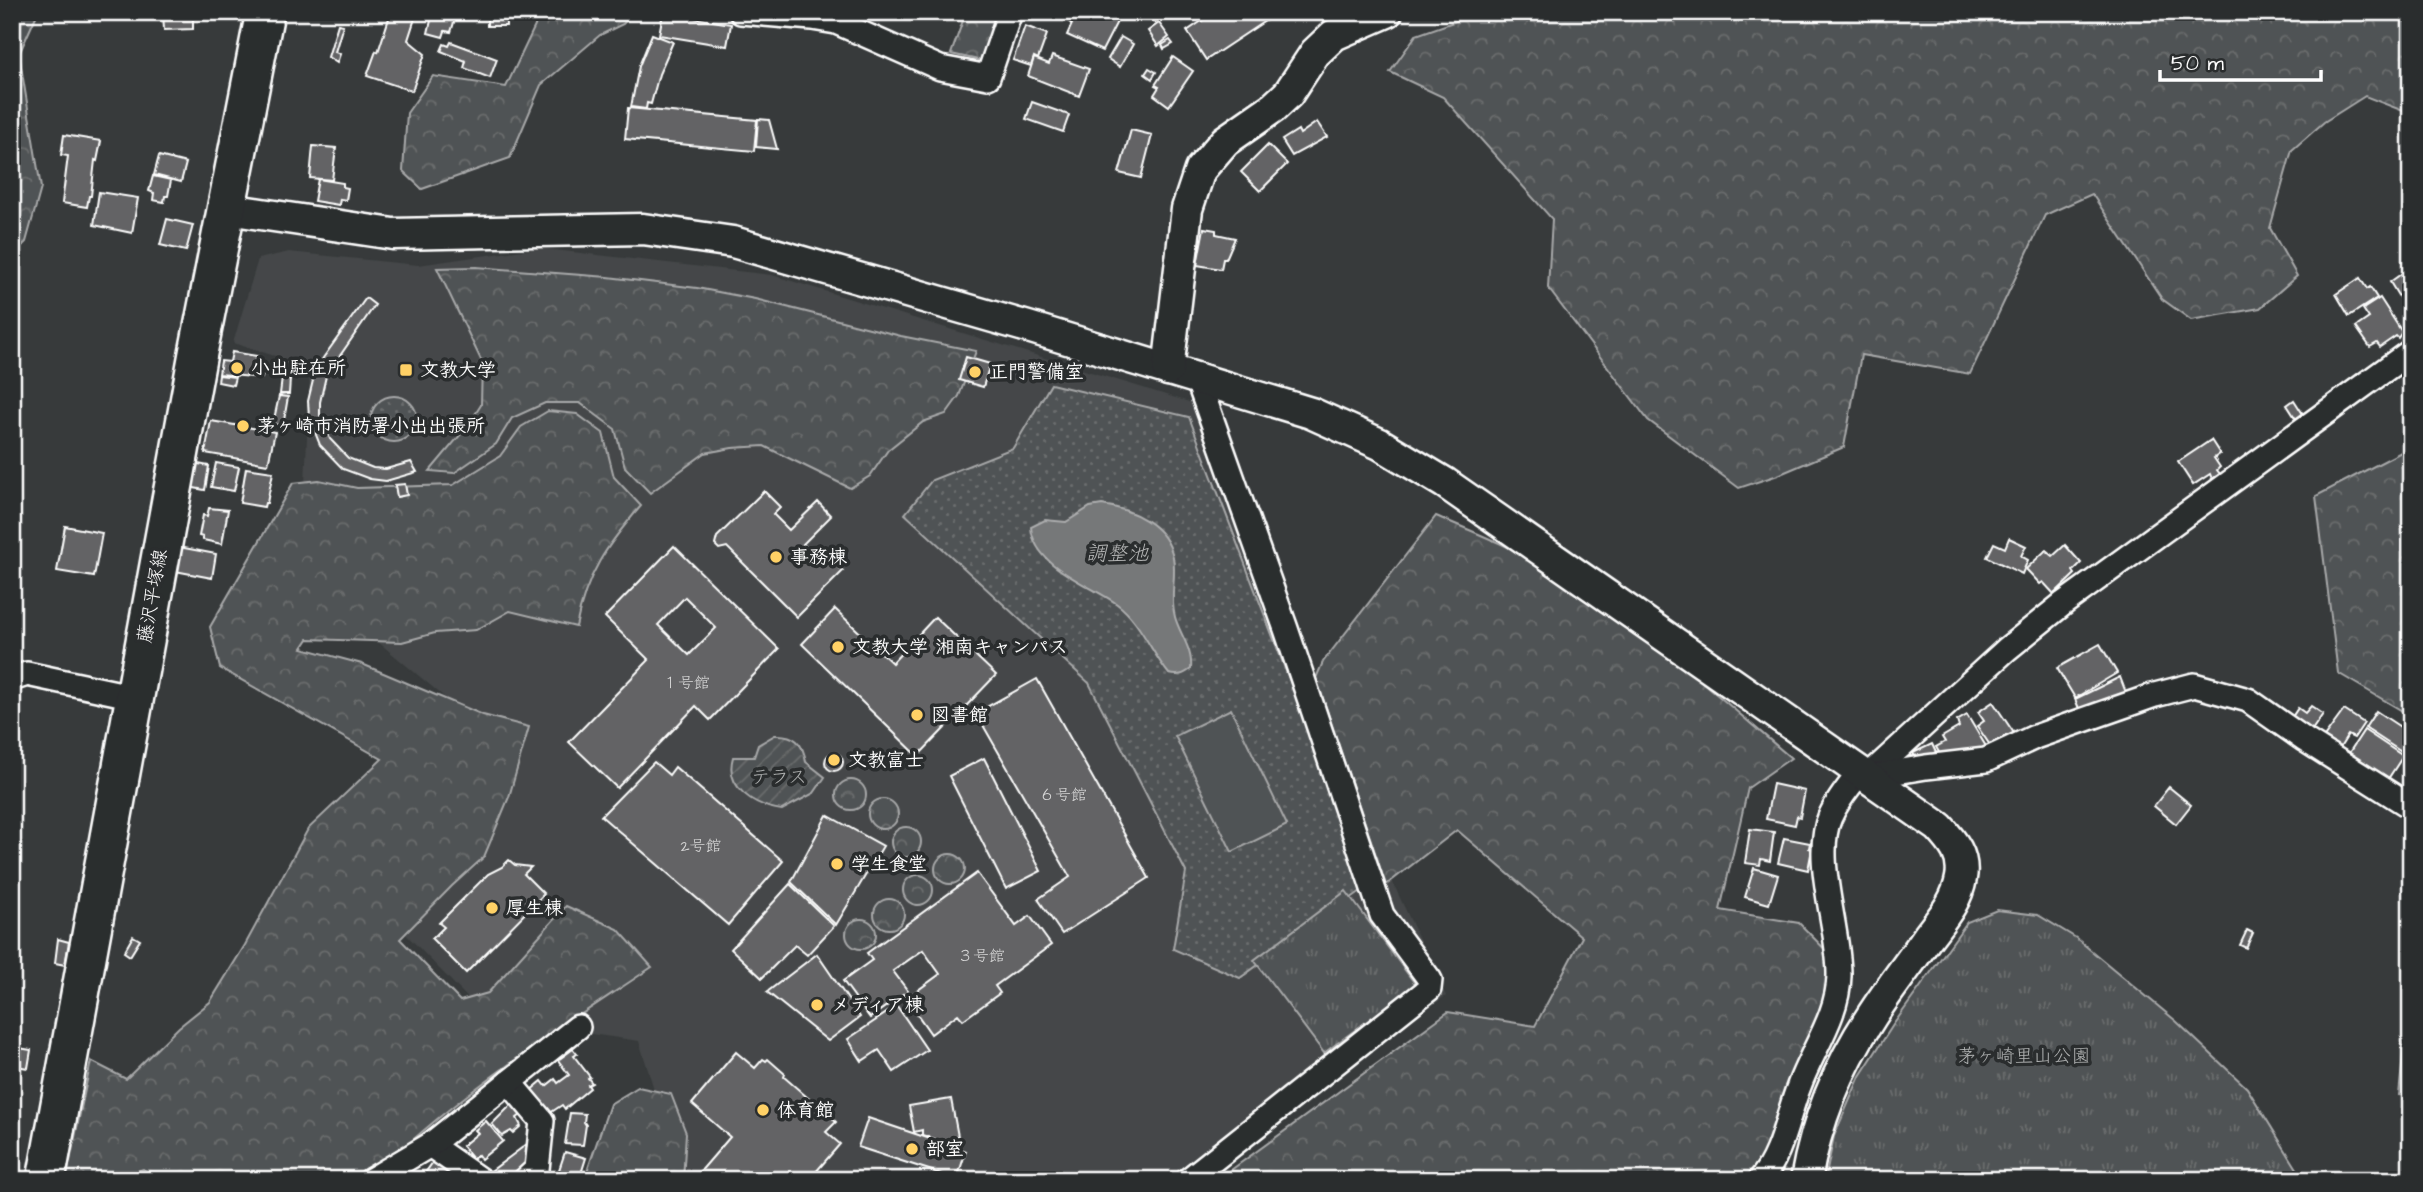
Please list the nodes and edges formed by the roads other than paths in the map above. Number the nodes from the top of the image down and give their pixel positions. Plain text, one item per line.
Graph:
1 (265, 12) edge
2 (741, 12) edge
3 (1010, 12) edge
4 (1387, 12) edge
5 (228, 209) junction
6 (2411, 351) edge
7 (1183, 374) junction
8 (12, 679) edge
9 (135, 698) junction
10 (1864, 775) junction
11 (2411, 807) edge
12 (578, 1027) dead end
13 (509, 1082) junction
14 (430, 1145) junction
15 (1189, 1179) edge
16 (46, 1180) edge
17 (371, 1180) edge
18 (480, 1180) edge
19 (524, 1180) edge
20 (1760, 1180) edge
21 (1806, 1180) edge

1 - 5 main road, 藤沢平塚線
2 - 3 street
4 - 7 street
5 - 7 street
5 - 9 main road, 藤沢平塚線
6 - 10 street
7 - 10 street
7 - 15 street
8 - 9 street
9 - 16 main road, 藤沢平塚線
10 - 11 street
10 - 20 street
10 - 21 street
12 - 13 street
13 - 14 street
13 - 19 street
14 - 17 street
14 - 18 street

